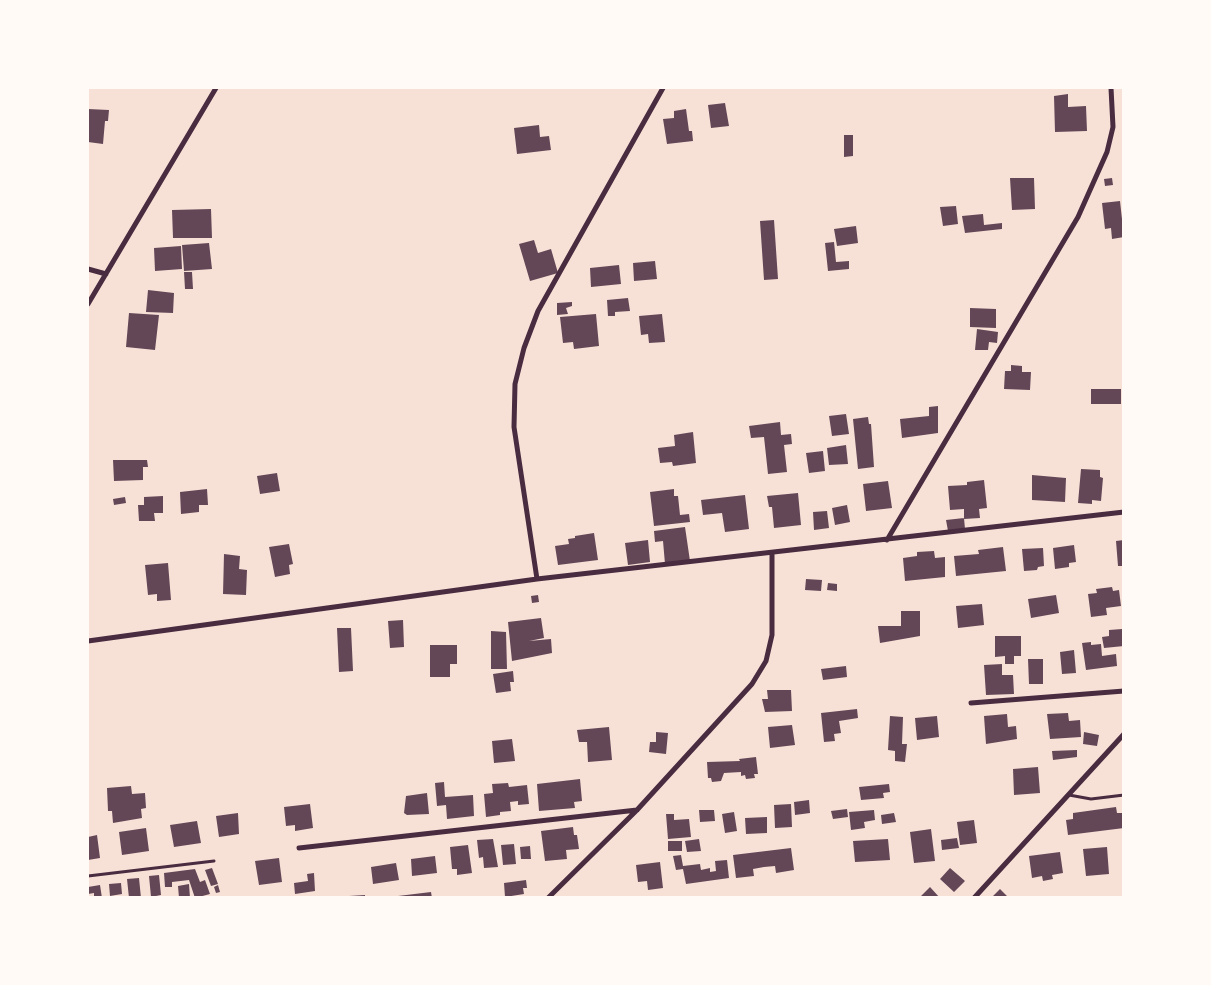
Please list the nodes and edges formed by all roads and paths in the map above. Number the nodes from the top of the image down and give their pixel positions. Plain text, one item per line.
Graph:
1 (216, 88) edge
2 (663, 88) edge
3 (1111, 88) edge
4 (88, 268) edge
5 (106, 274) junction
6 (88, 304) edge
7 (1124, 512) edge
8 (887, 540) junction
9 (772, 552) junction
10 (537, 579) junction
11 (88, 641) edge
12 (1124, 691) edge
13 (971, 703) dead end
14 (1124, 734) edge
15 (1069, 795) junction
16 (1124, 795) edge
17 (637, 810) junction
18 (299, 848) dead end
19 (214, 861) dead end
20 (88, 876) edge
21 (548, 898) edge
22 (974, 898) edge

1 - 5 street
2 - 10 street
3 - 8 street
4 - 5 street
5 - 6 street
7 - 8 street
8 - 9 street
9 - 10 street
9 - 17 street
10 - 11 street
12 - 13 street
14 - 15 street
15 - 16 lane
15 - 22 street
17 - 18 street
17 - 21 street
19 - 20 lane

